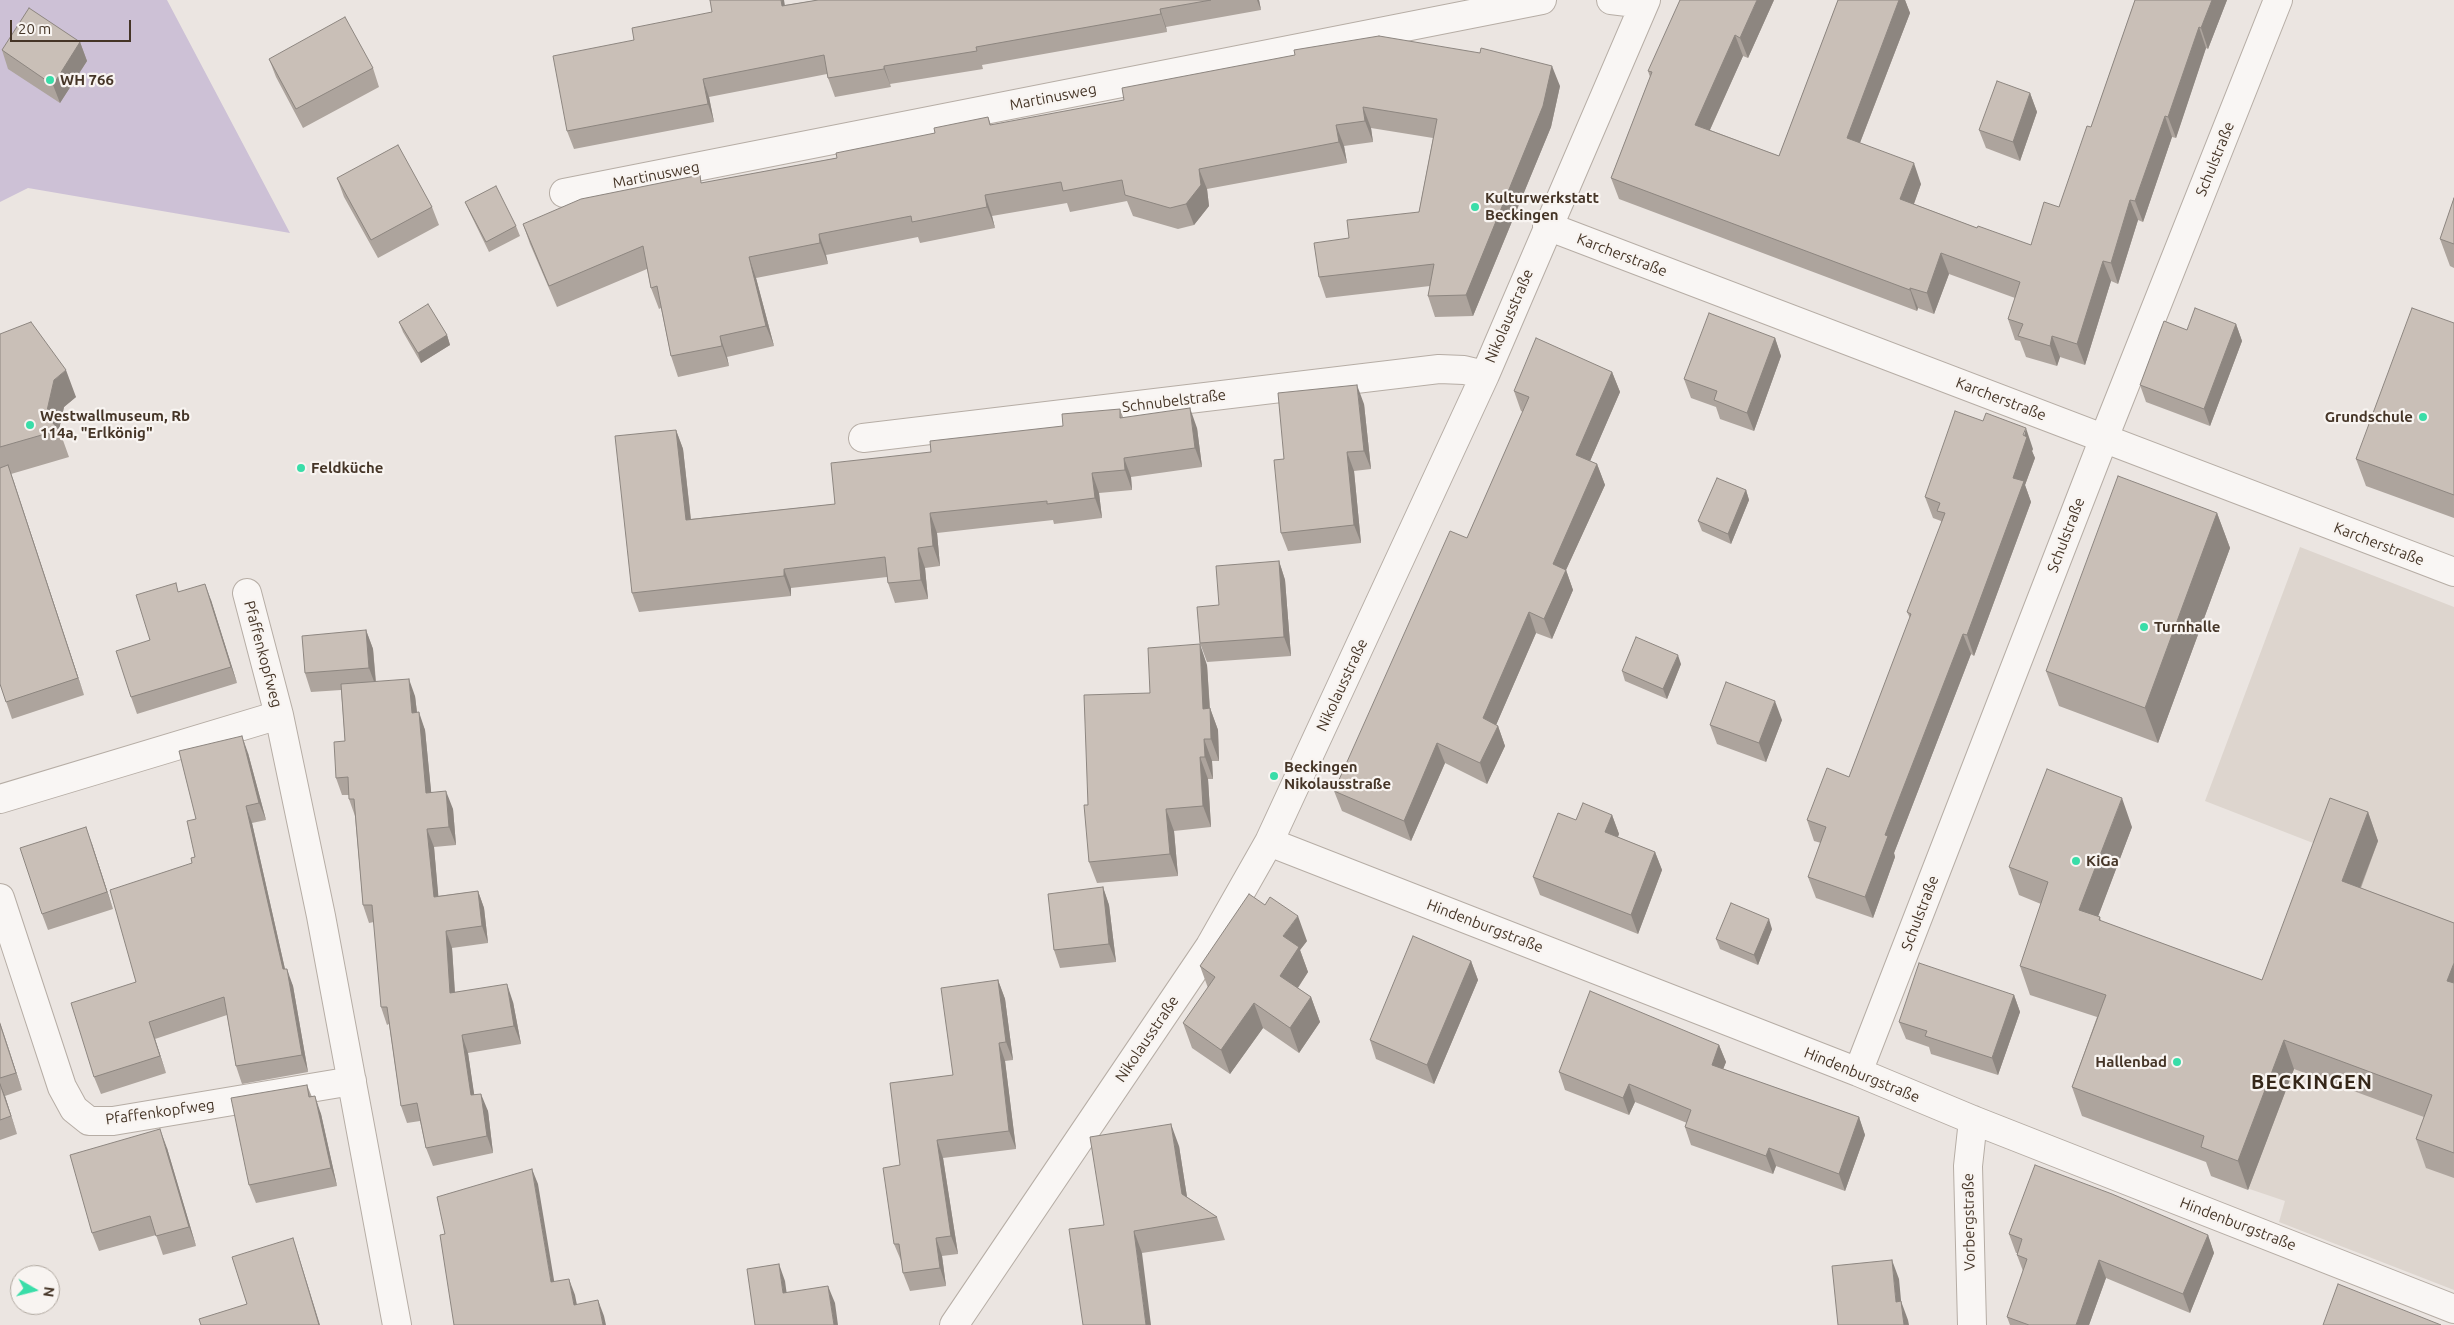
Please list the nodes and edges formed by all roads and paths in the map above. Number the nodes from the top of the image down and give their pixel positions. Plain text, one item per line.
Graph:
1 (1542, 0) edge
2 (1611, 0) edge
3 (2278, 0) edge
4 (1645, 2) edge
5 (564, 193) dead end
6 (1547, 226) junction
7 (1485, 375) junction
8 (863, 438) dead end
9 (2104, 438) junction
10 (2454, 572) edge
11 (246, 593) dead end
12 (279, 716) junction
13 (0, 799) edge
14 (1269, 842) junction
15 (0, 898) edge
16 (1858, 1072) junction
17 (352, 1081) junction
18 (1973, 1120) junction
19 (2454, 1309) edge
20 (397, 1325) edge
21 (954, 1325) edge
22 (1972, 1325) edge

1 - 5 street, Martinusweg
2 - 4 street
3 - 9 street, Schulstraße
4 - 6 street, Nikolausstraße
6 - 7 street, Nikolausstraße
6 - 9 street, Karcherstraße
7 - 8 street, Schnubelstraße
7 - 14 street, Nikolausstraße
9 - 10 street, Karcherstraße
9 - 16 street, Schulstraße
11 - 12 street, Pfaffenkopfweg
12 - 13 street, Pfaffenkopfweg
12 - 17 street, Pfaffenkopfweg
14 - 16 street, Hindenburgstraße
14 - 21 street, Nikolausstraße
15 - 17 street, Pfaffenkopfweg
16 - 18 street, Hindenburgstraße
17 - 20 street, Pfaffenkopfweg
18 - 19 street, Hindenburgstraße
18 - 22 street, Vorbergstraße

